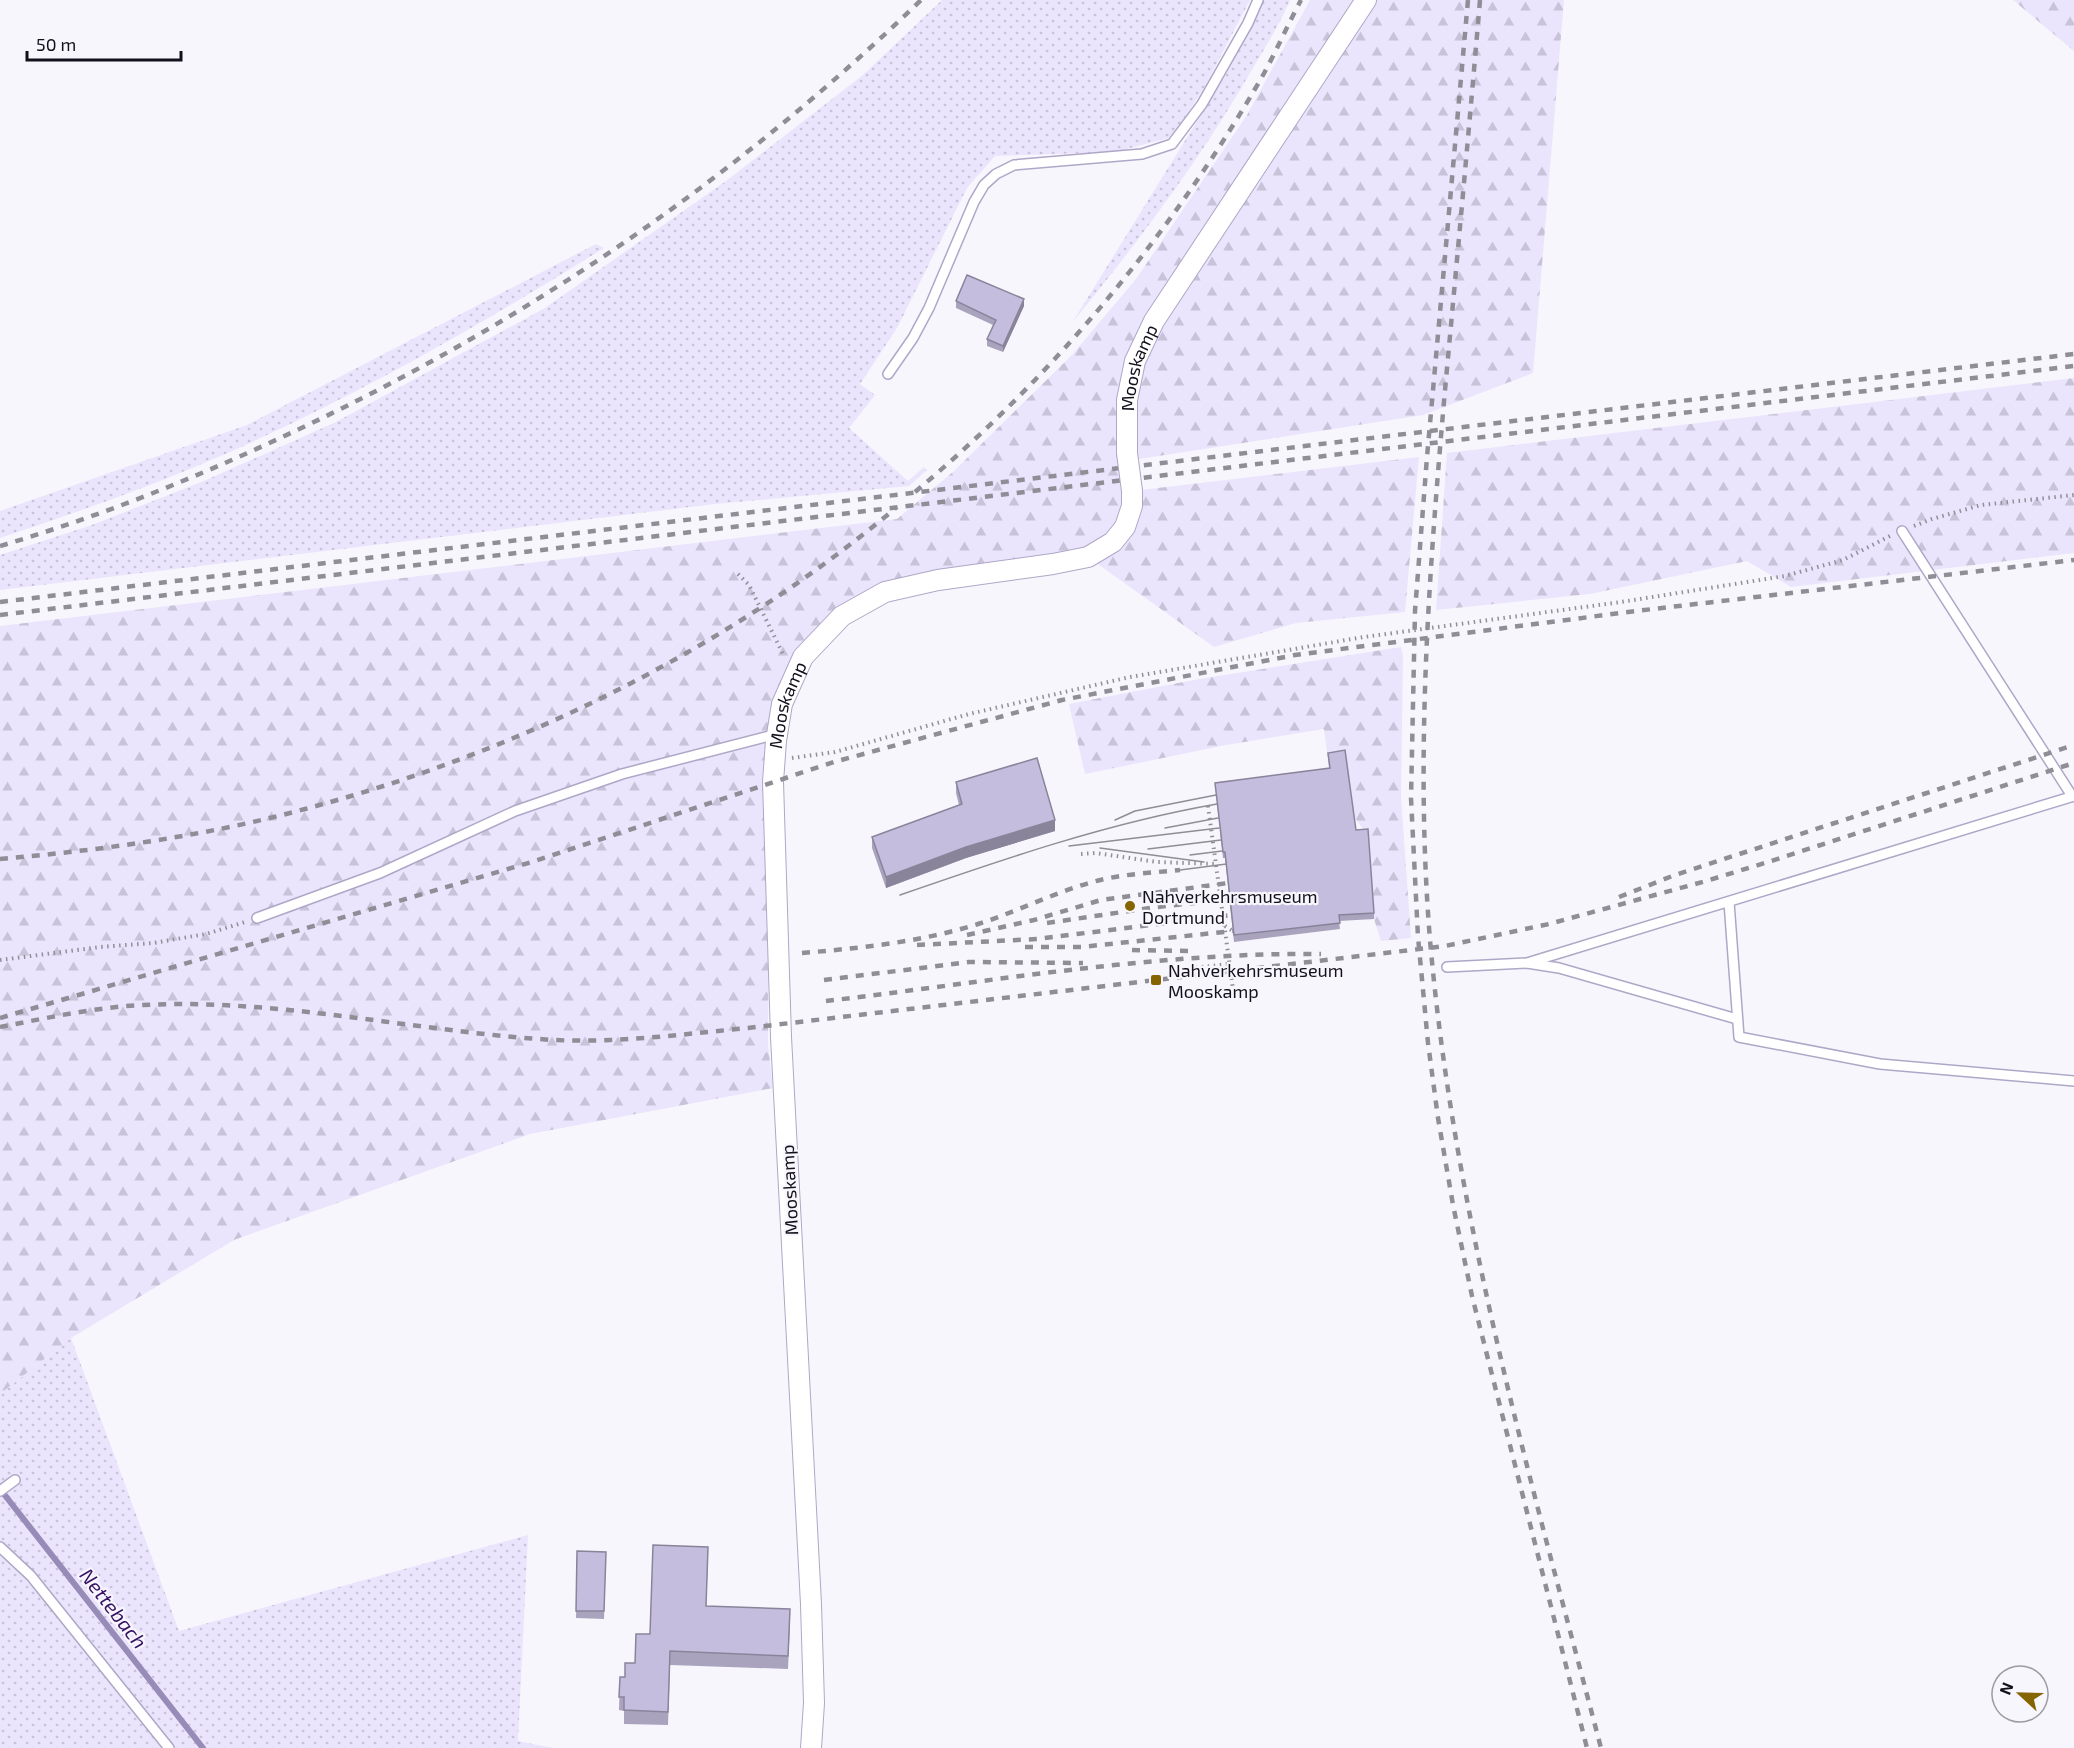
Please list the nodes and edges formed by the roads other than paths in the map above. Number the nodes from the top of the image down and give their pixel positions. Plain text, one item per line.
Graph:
1 (1258, 0) edge
2 (1366, 0) edge
3 (888, 375) dead end
4 (1902, 531) road end
5 (777, 734) junction
6 (2073, 798) edge
7 (1729, 902) junction
8 (257, 918) road end
9 (1527, 963) junction
10 (1447, 967) dead end
11 (1737, 1019) junction
12 (2074, 1081) edge
13 (15, 1480) dead end
14 (0, 1491) edge
15 (0, 1547) edge
16 (813, 1713) junction
17 (169, 1748) edge
18 (811, 1748) edge
19 (822, 1748) edge

1 - 3 lane
2 - 5 street, Mooskamp, bridge
4 - 6 lane
5 - 8 lane
5 - 16 street, Mooskamp
6 - 7 lane
7 - 9 lane
7 - 11 lane
9 - 10 lane
9 - 11 lane
11 - 12 lane
13 - 14 lane
15 - 17 lane
16 - 18 street, Mooskamp
16 - 19 street, Mooskamp

